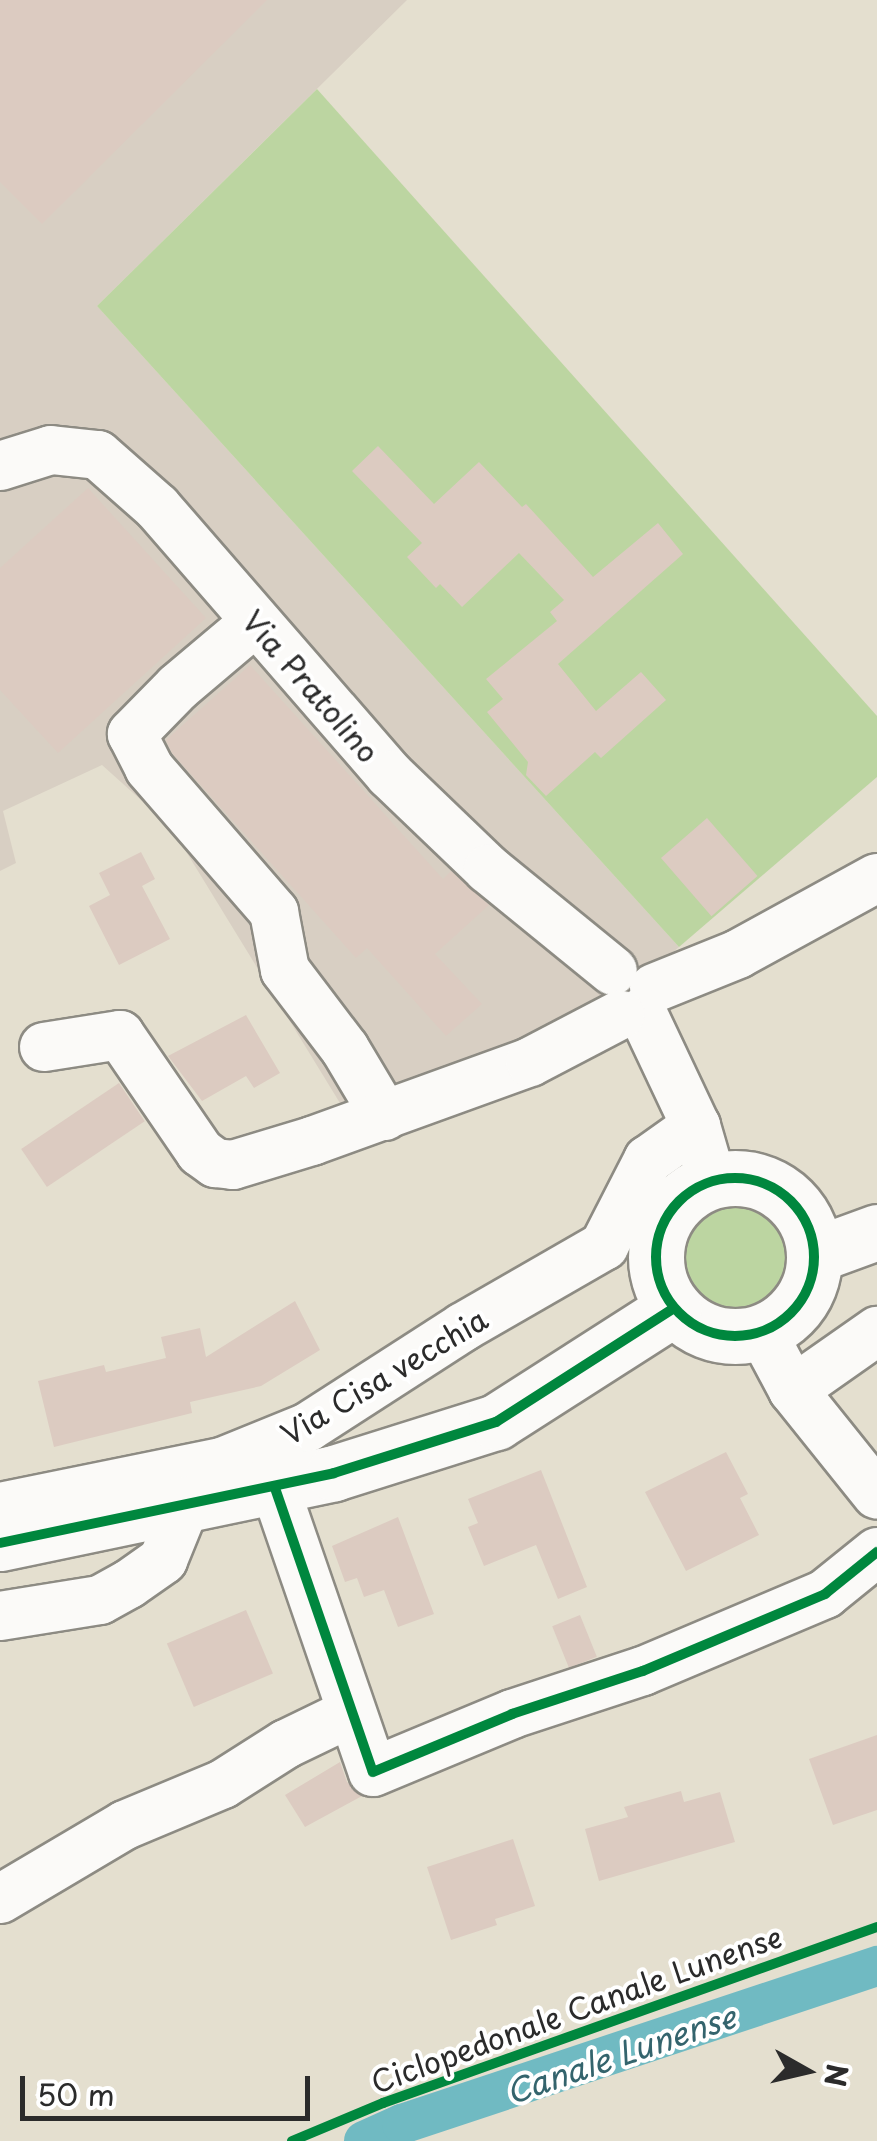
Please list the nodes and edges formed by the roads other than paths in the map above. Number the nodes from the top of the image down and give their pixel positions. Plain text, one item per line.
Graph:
1 (0, 466) edge
2 (255, 622) junction
3 (877, 878) edge
4 (632, 996) junction
5 (44, 1047) dead end
6 (385, 1116) junction
7 (696, 1126) junction
8 (712, 1181) junction
9 (877, 1232) edge
10 (814, 1255) junction
11 (674, 1308) junction
12 (877, 1331) edge
13 (762, 1332) junction
14 (793, 1390) junction
15 (276, 1488) junction
16 (877, 1495) edge
17 (187, 1500) junction
18 (0, 1507) edge
19 (0, 1543) edge
20 (877, 1552) edge
21 (0, 1616) edge
22 (350, 1713) junction
23 (0, 1900) edge

1 - 2 street, Via Pratolino
2 - 4 street, Via Pratolino
2 - 6 street
3 - 4 street
4 - 6 street
4 - 7 street
5 - 6 street
7 - 8 street
7 - 18 street, Via Cisa vecchia
8 - 10 main road
8 - 11 main road
9 - 10 main road
10 - 13 main road
11 - 13 main road
11 - 15 main road
12 - 14 street
13 - 14 street
14 - 16 street
15 - 17 main road
15 - 22 street
17 - 19 main road
17 - 21 street
20 - 22 street
22 - 23 street

